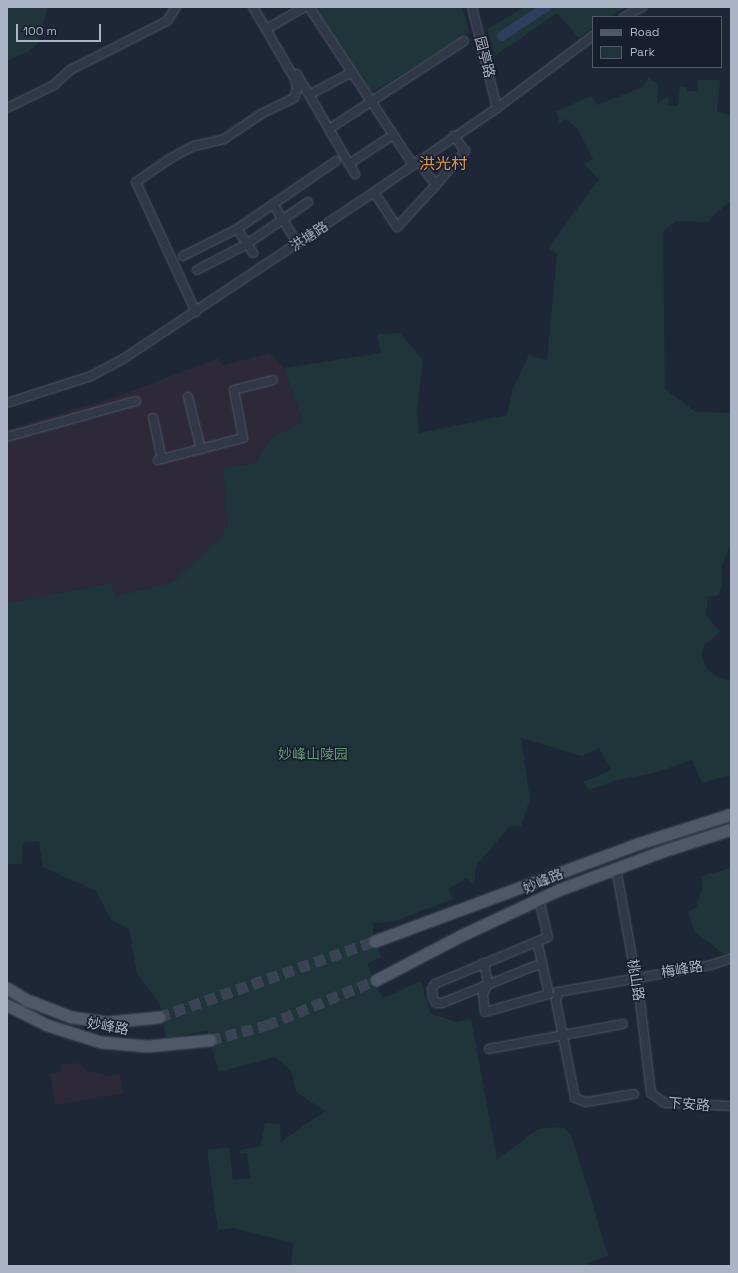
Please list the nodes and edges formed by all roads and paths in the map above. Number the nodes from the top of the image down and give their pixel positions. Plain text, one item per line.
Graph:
1 (176, 7) edge
2 (252, 7) edge
3 (261, 7) edge
4 (304, 7) edge
5 (309, 7) edge
6 (472, 7) edge
7 (642, 7) edge
8 (626, 16) edge
9 (270, 27) junction
10 (592, 37) edge
11 (464, 41) dead end
12 (352, 72) junction
13 (310, 96) junction
14 (371, 101) junction
15 (7, 108) edge
16 (498, 108) junction
17 (329, 129) junction
18 (393, 135) junction
19 (454, 136) junction
20 (336, 161) dead end
21 (415, 163) junction
22 (349, 164) junction
23 (355, 174) dead end
24 (436, 185) junction
25 (374, 192) junction
26 (308, 202) dead end
27 (273, 204) junction
28 (283, 219) junction
29 (237, 229) junction
30 (247, 244) junction
31 (298, 244) junction
32 (253, 254) dead end
33 (182, 256) dead end
34 (196, 270) dead end
35 (196, 312) junction
36 (273, 380) dead end
37 (188, 397) dead end
38 (136, 401) dead end
39 (7, 403) edge
40 (153, 418) dead end
41 (7, 438) edge
42 (201, 449) junction
43 (731, 814) edge
44 (731, 829) edge
45 (616, 868) junction
46 (539, 899) junction
47 (375, 941) tunnel mouth
48 (537, 942) junction
49 (731, 958) edge
50 (484, 963) junction
51 (542, 963) junction
52 (636, 976) junction
53 (376, 980) tunnel mouth
54 (488, 984) junction
55 (7, 988) edge
56 (7, 991) edge
57 (27, 1000) junction
58 (7, 1006) edge
59 (160, 1017) tunnel mouth
60 (623, 1024) dead end
61 (564, 1035) junction
62 (210, 1040) tunnel mouth
63 (489, 1049) dead end
64 (651, 1093) joint
65 (634, 1094) dead end
66 (731, 1106) edge

1 - 15 street
2 - 35 street
3 - 9 street
4 - 9 street
5 - 12 street
6 - 16 street, 园亭路
7 - 8 street
9 - 13 street
10 - 16 street, 洪塘路
11 - 14 street
12 - 13 street
12 - 14 street
13 - 17 street
14 - 17 street
14 - 18 street
16 - 19 street, 洪塘路
17 - 22 street
18 - 21 street
18 - 22 street
19 - 21 street, 洪塘路
19 - 24 street
20 - 27 street
21 - 24 street
21 - 25 street, 洪塘路
22 - 23 street
24 - 25 street
25 - 31 street, 洪塘路
26 - 28 street
27 - 28 street
27 - 29 street
28 - 30 street
28 - 31 street
29 - 30 street
29 - 33 street
30 - 32 street
30 - 34 street
31 - 35 street, 洪塘路
35 - 39 street, 洪塘路
36 - 42 street
37 - 42 street
38 - 41 street
40 - 42 street
43 - 47 main road, 妙峰路
44 - 45 main road, 妙峰路
45 - 46 main road, 妙峰路
45 - 52 street, 桃山路
46 - 48 street
46 - 53 main road, 妙峰路
48 - 50 street
48 - 51 street
49 - 52 street, 梅峰路
50 - 54 street
50 - 54 street
51 - 54 street
51 - 54 street
52 - 61 street, 梅峰路
52 - 64 street, 桃山路
55 - 57 main road, 妙峰路
56 - 57 main road
57 - 59 main road, 妙峰路
58 - 62 main road, 妙峰路
60 - 61 street
61 - 63 street
61 - 65 street
64 - 66 street, 下安路

